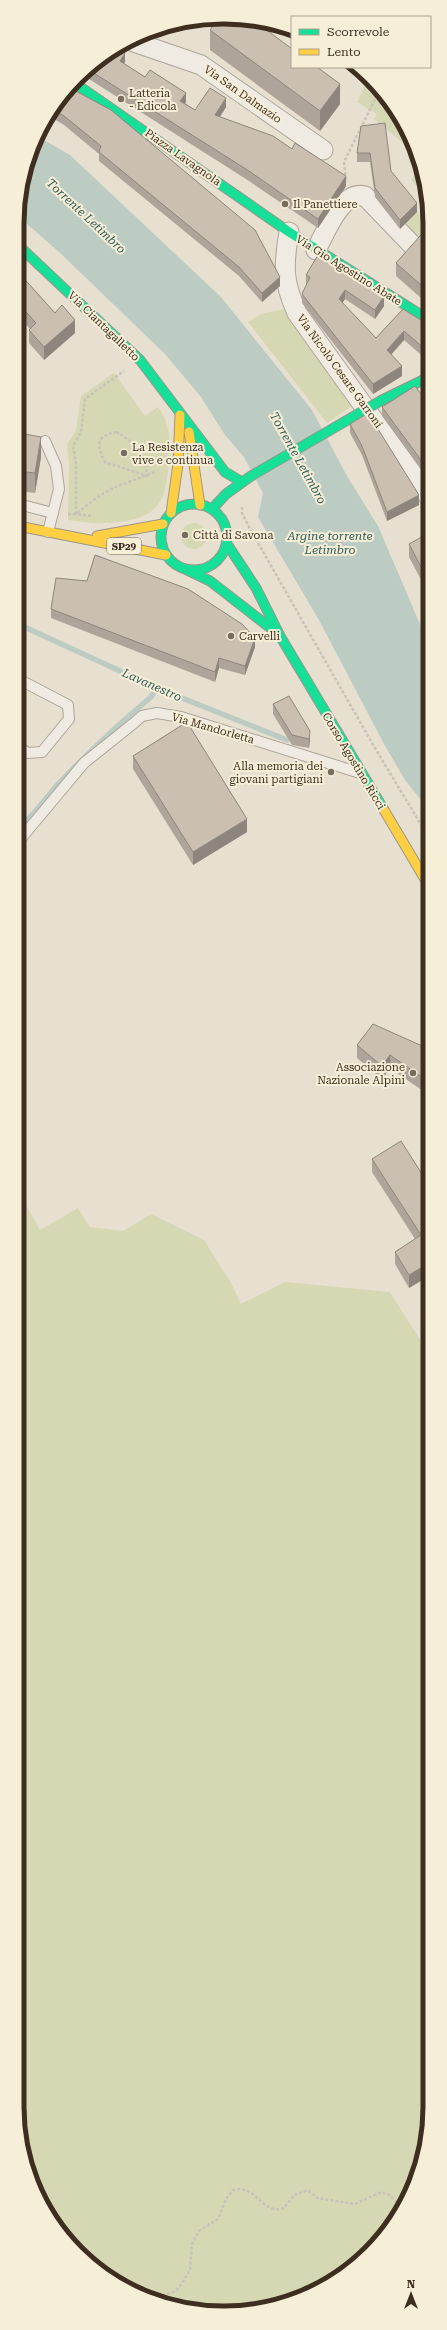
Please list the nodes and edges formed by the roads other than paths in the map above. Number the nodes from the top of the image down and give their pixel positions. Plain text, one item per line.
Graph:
1 (138, 43) edge
2 (79, 86) edge
3 (324, 150) dead end
4 (289, 232) junction
5 (316, 250) junction
6 (24, 251) edge
7 (418, 251) edge
8 (423, 316) edge
9 (423, 379) edge
10 (180, 415) junction
11 (45, 441) dead end
12 (242, 482) junction
13 (423, 489) edge
14 (200, 505) junction
15 (24, 506) edge
16 (212, 509) junction
17 (53, 513) junction
18 (171, 513) junction
19 (163, 524) junction
20 (24, 527) edge
21 (48, 532) junction
22 (82, 538) junction
23 (227, 544) junction
24 (166, 555) junction
25 (184, 569) junction
26 (280, 636) junction
27 (24, 682) edge
28 (24, 751) edge
29 (360, 774) junction
30 (24, 835) edge
31 (423, 876) edge

1 - 3 street, Via San Dalmazio
2 - 4 main road, Piazza Lavagnola
4 - 5 main road, Via Gio Agostino Abate
4 - 13 street, Via Nicolò Cesare Garroni
5 - 7 street
5 - 8 main road, Via Gio Agostino Abate
6 - 10 main road, Via Ciantagalletto
9 - 12 main road, bridge
10 - 12 main road, Via Ciantagalletto
10 - 14 main road, Via Ciantagalletto
10 - 18 main road
11 - 17 lane
12 - 16 main road
14 - 16 main road
14 - 18 main road
15 - 17 lane
16 - 23 main road
17 - 21 lane
18 - 19 main road
19 - 22 main road, SP29
19 - 24 main road
20 - 21 main road, SP29
21 - 22 main road, SP29
22 - 24 main road, SP29
23 - 25 main road
23 - 26 main road, Corso Agostino Ricci
24 - 25 main road
25 - 26 main road, Corso Agostino Ricci
26 - 29 main road, Corso Agostino Ricci
27 - 28 lane
29 - 30 lane, Via Mandorletta
29 - 31 main road, Corso Agostino Ricci

